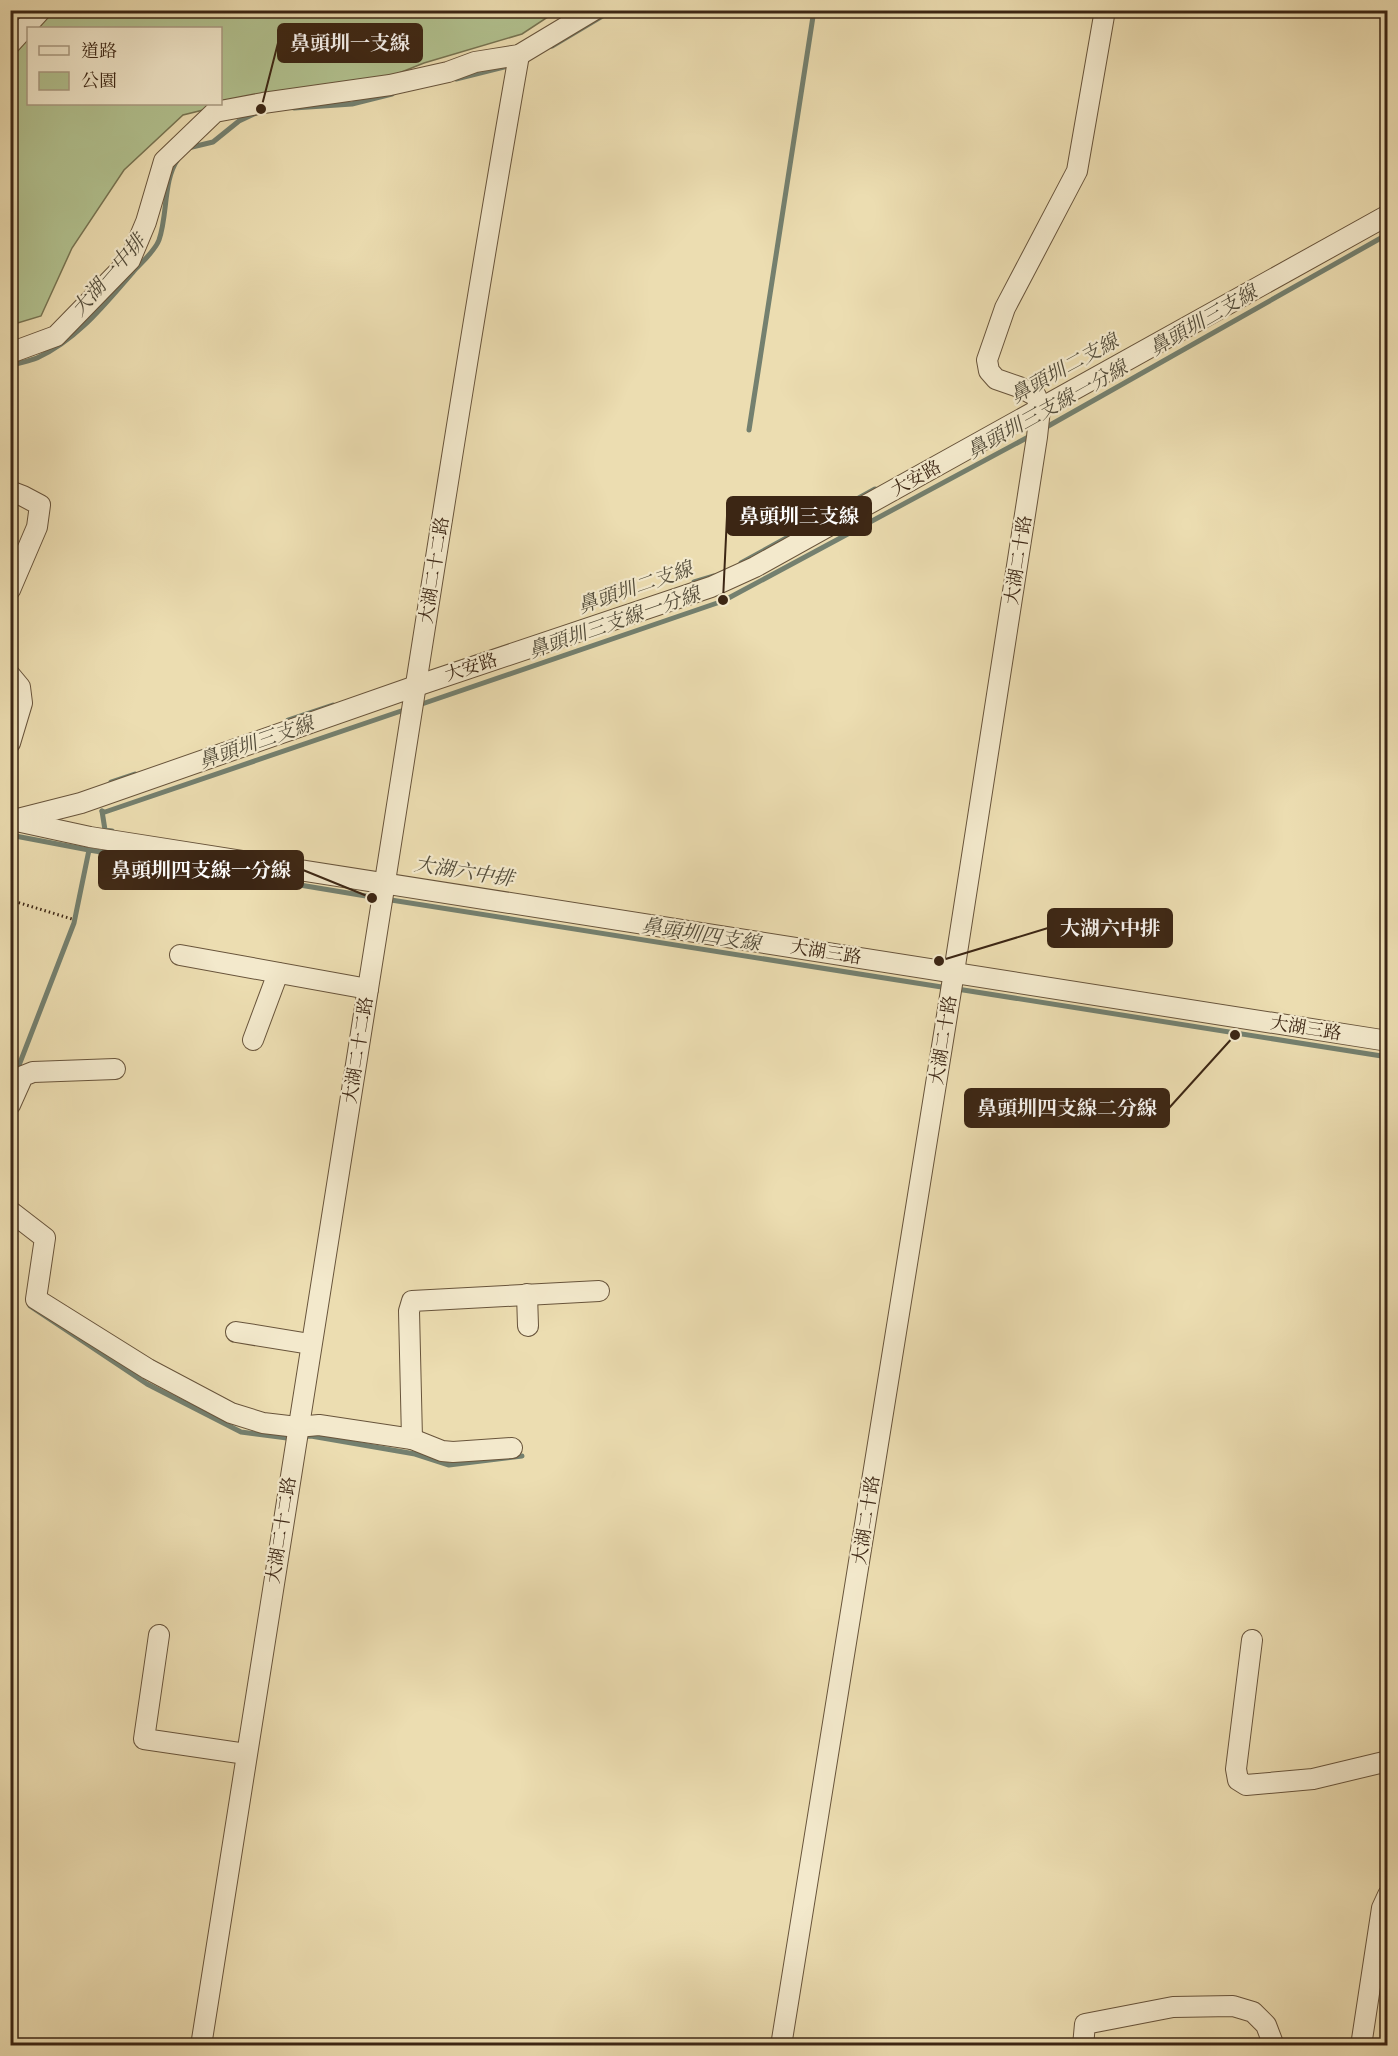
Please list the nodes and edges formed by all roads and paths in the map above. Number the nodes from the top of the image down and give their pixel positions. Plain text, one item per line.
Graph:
1 (41, 10) edge
2 (594, 10) edge
3 (1105, 10) edge
4 (10, 44) edge
5 (519, 55) junction
6 (1388, 215) edge
7 (10, 353) edge
8 (1040, 409) junction
9 (10, 491) edge
10 (10, 590) edge
11 (10, 675) edge
12 (416, 686) junction
13 (10, 743) edge
14 (13, 821) edge
15 (383, 883) junction
16 (10, 900) edge
17 (72, 920) dead end
18 (180, 955) dead end
19 (954, 972) junction
20 (278, 973) junction
21 (368, 989) junction
22 (253, 1040) dead end
23 (1388, 1041) edge
24 (115, 1069) dead end
25 (10, 1105) edge
26 (10, 1211) edge
27 (599, 1291) dead end
28 (527, 1294) junction
29 (528, 1326) dead end
30 (236, 1332) dead end
31 (310, 1344) junction
32 (297, 1426) junction
33 (412, 1439) junction
34 (512, 1448) dead end
35 (159, 1635) dead end
36 (1252, 1640) dead end
37 (246, 1754) junction
38 (1388, 1761) edge
39 (1388, 1895) edge
40 (201, 2046) edge
41 (781, 2046) edge
42 (1083, 2046) edge
43 (1275, 2046) edge
44 (1361, 2046) edge

1 - 4 street
2 - 5 street
3 - 8 street
5 - 7 street
5 - 12 street, 大湖二十二路
6 - 8 street, 大安路
8 - 12 street, 大安路
8 - 19 street, 大湖二十路
9 - 10 street
11 - 13 street
12 - 14 street, 大安路
12 - 15 street, 大湖二十二路
14 - 15 street, 大湖三路
15 - 19 street, 大湖三路
15 - 21 street, 大湖二十二路
16 - 17 path
18 - 20 street
19 - 23 street, 大湖三路
19 - 41 street, 大湖二十路
20 - 21 street
20 - 22 street
21 - 31 street, 大湖二十二路
24 - 25 street
26 - 32 street
27 - 28 street
28 - 29 street
28 - 33 street
30 - 31 street
31 - 32 street, 大湖二十二路
32 - 33 street
32 - 37 street, 大湖二十二路
33 - 34 street
35 - 37 street
36 - 38 street
37 - 40 street, 大湖二十二路
39 - 44 street
42 - 43 street

